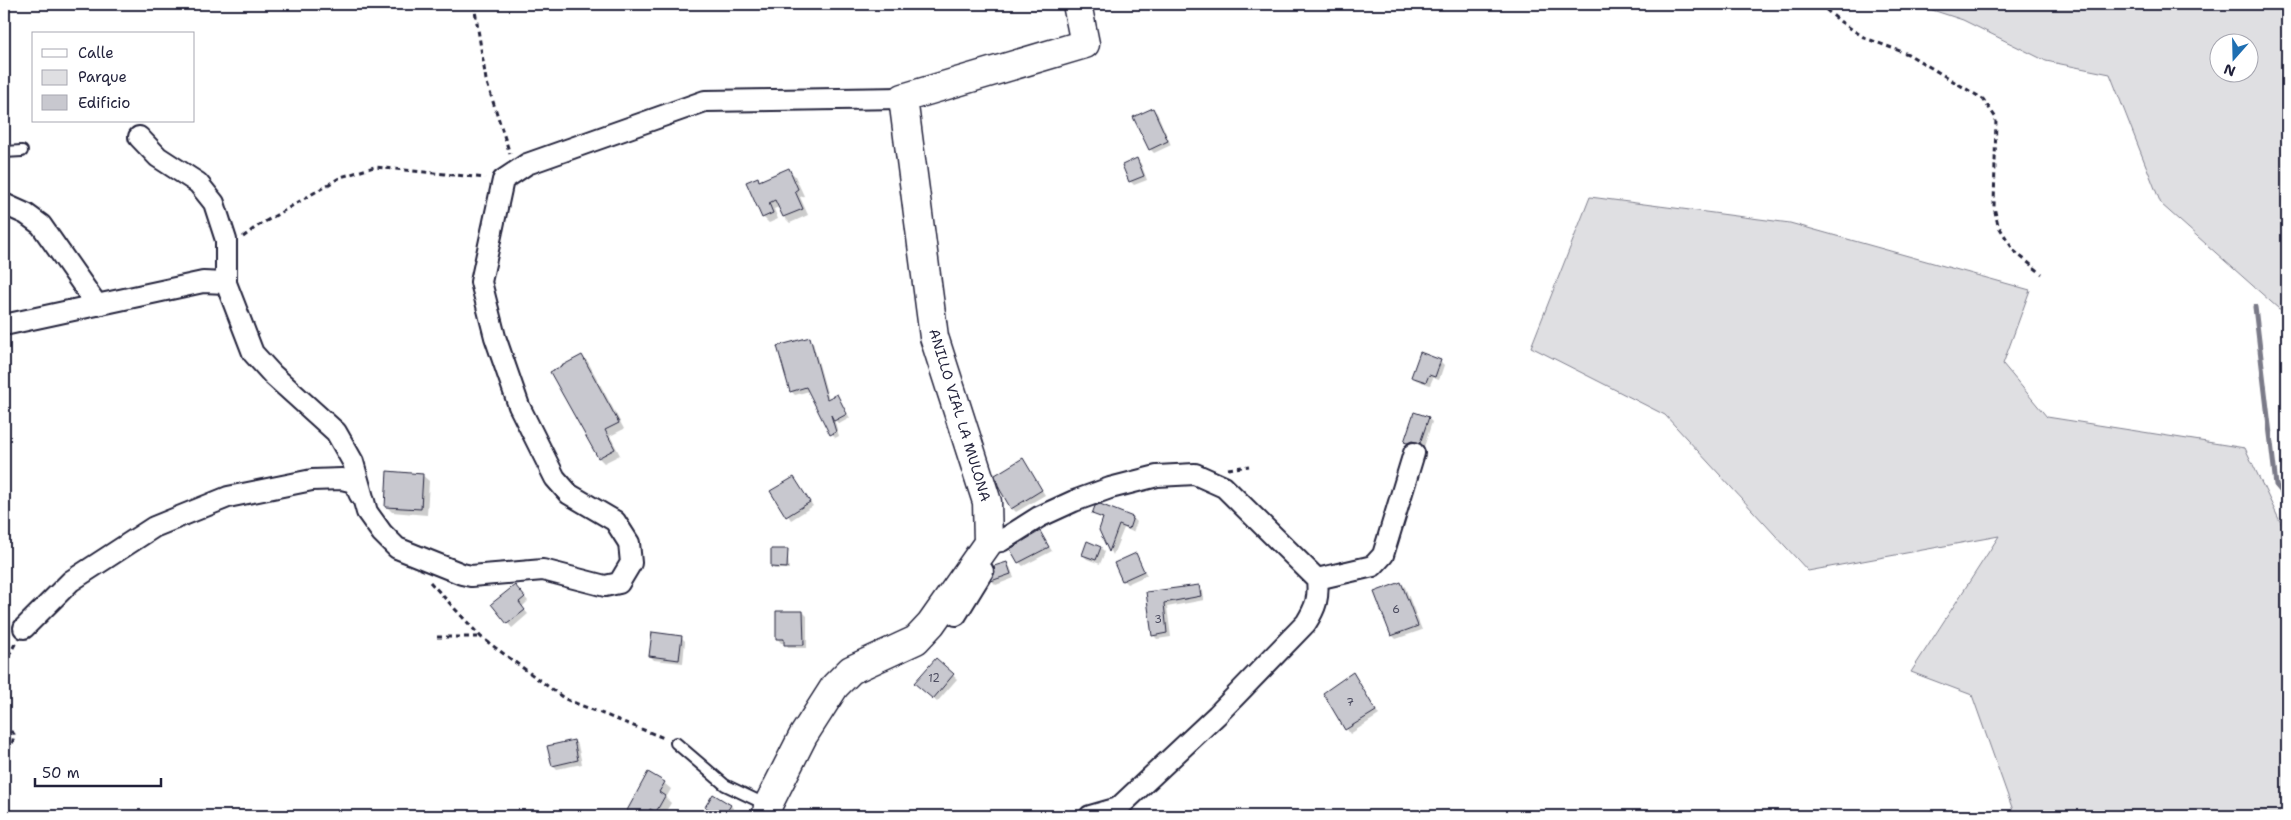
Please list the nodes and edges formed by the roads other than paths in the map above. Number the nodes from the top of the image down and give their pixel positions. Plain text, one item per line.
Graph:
1 (1076, 4) edge
2 (904, 98) junction
3 (139, 137) dead end
4 (22, 151) dead end
5 (4, 152) edge
6 (4, 204) edge
7 (226, 282) junction
8 (96, 305) junction
9 (4, 325) edge
10 (1414, 453) dead end
11 (362, 498) junction
12 (994, 542) junction
13 (1317, 579) junction
14 (956, 615) dead end
15 (24, 628) road end
16 (676, 743) road end
17 (767, 811) edge
18 (1090, 816) edge

1 - 2 street
2 - 11 street
2 - 12 street, ANILLO VIAL LA MULONA
3 - 7 street
4 - 5 lane
6 - 8 street
7 - 8 street
7 - 11 street
8 - 9 street
10 - 13 street
11 - 15 street
12 - 13 street
12 - 14 street
12 - 17 street
13 - 18 street
16 - 17 lane

